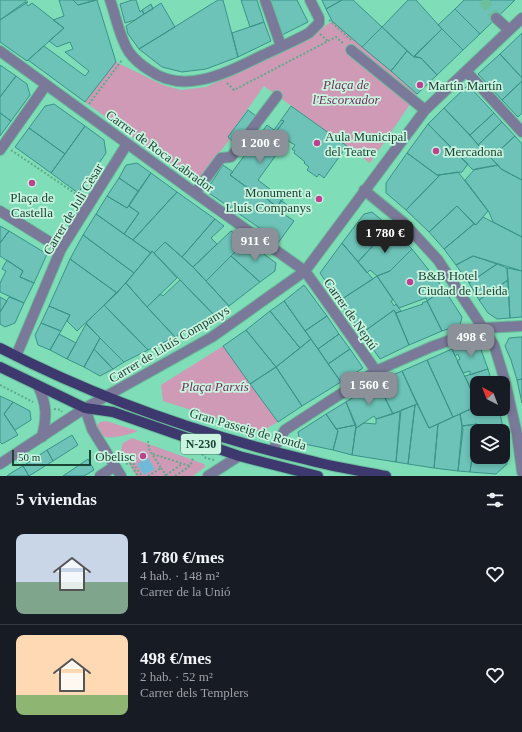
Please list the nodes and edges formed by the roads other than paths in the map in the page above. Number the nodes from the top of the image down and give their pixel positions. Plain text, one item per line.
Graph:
1 (110, 0) edge
2 (265, 0) edge
3 (310, 0) edge
4 (496, 18) tunnel mouth
5 (522, 18) edge
6 (509, 30) junction
7 (281, 46) junction
8 (354, 47) road end
9 (0, 51) edge
10 (466, 71) junction
11 (46, 85) junction
12 (277, 96) dead end
13 (425, 110) junction
14 (522, 132) edge
15 (127, 144) junction
16 (2, 147) edge
17 (364, 190) junction
18 (195, 193) junction
19 (0, 211) edge
20 (61, 249) junction
21 (305, 271) junction
22 (522, 326) edge
23 (484, 328) junction
24 (0, 348) edge
25 (16, 356) junction
26 (0, 367) edge
27 (376, 371) junction
28 (38, 386) junction
29 (107, 396) junction
30 (86, 408) junction
31 (42, 437) junction
32 (272, 451) junction
33 (239, 456) junction
34 (0, 464) edge
35 (115, 466) junction
36 (522, 472) edge
37 (103, 475) edge
38 (121, 476) edge
39 (208, 476) edge
40 (318, 476) edge
41 (386, 476) edge

1 - 7 street
2 - 7 street
3 - 7 street
4 - 6 street
5 - 6 street, Carrer de Lluís Companys
6 - 10 street, Carrer de Lluís Companys
8 - 13 street
9 - 11 street, Carrer de Roca Labrador
10 - 13 street, Carrer de Lluís Companys
10 - 14 street
11 - 15 street, Carrer de Roca Labrador
11 - 16 street
12 - 18 street
13 - 17 street, Carrer de Lluís Companys
15 - 18 street, Carrer de Roca Labrador
15 - 20 street, Carrer de Juli Cèsar
17 - 21 street, Carrer de Lluís Companys
17 - 23 street
18 - 21 street, Carrer de Roca Labrador
19 - 20 street
20 - 25 street, Carrer de Juli Cèsar
21 - 27 street, Carrer de Neptú
21 - 29 street, Carrer de Lluís Companys
22 - 23 street
23 - 27 street
23 - 36 street
24 - 25 main road, Gran Passeig de Ronda / N-230
25 - 29 main road, Gran Passeig de Ronda / N-230
26 - 28 main road, Gran Passeig de Ronda / N-230
27 - 32 street
28 - 30 main road, Gran Passeig de Ronda / N-230
28 - 31 street
29 - 30 street
29 - 32 main road, Gran Passeig de Ronda / N-230
30 - 31 street
30 - 33 main road, Gran Passeig de Ronda / N-230
30 - 35 street
31 - 34 street
32 - 41 main road, Gran Passeig de Ronda / N-230
33 - 39 street
33 - 40 main road, Gran Passeig de Ronda / N-230
35 - 37 street
35 - 38 street

